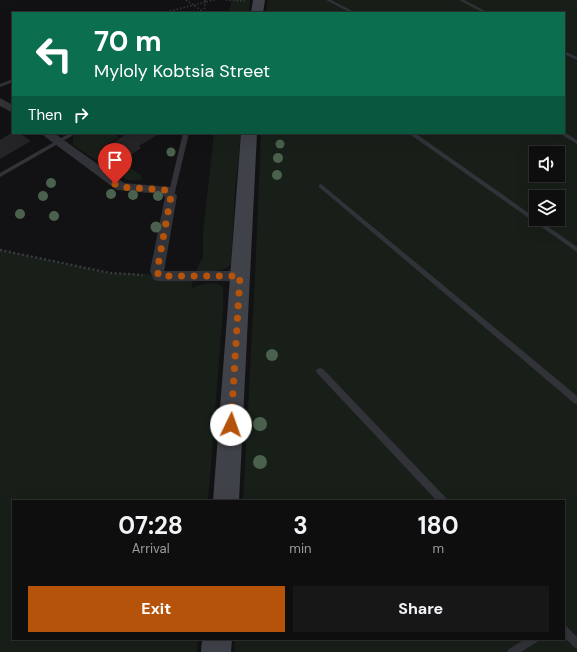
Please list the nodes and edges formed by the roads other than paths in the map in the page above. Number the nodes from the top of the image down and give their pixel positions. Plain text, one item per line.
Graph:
1 (259, 0) edge
2 (328, 0) edge
3 (461, 0) edge
4 (257, 12) edge
5 (352, 12) edge
6 (485, 12) edge
7 (565, 53) edge
8 (577, 59) edge
9 (12, 80) edge
10 (0, 86) edge
11 (0, 101) edge
12 (12, 109) edge
13 (47, 134) edge
14 (72, 134) edge
15 (186, 134) edge
16 (249, 134) edge
17 (412, 134) edge
18 (564, 134) edge
19 (58, 142) junction
20 (577, 142) edge
21 (0, 175) edge
22 (321, 186) dead end
23 (171, 196) junction
24 (577, 250) edge
25 (240, 276) junction
26 (320, 370) dead end
27 (577, 401) edge
28 (226, 500) edge
29 (442, 500) edge
30 (565, 631) edge
31 (217, 640) edge
32 (532, 640) edge
33 (577, 644) edge
34 (216, 652) edge
35 (512, 652) edge

1 - 4 main road
2 - 5 lane
3 - 6 lane
7 - 8 lane
9 - 10 lane
11 - 12 street
13 - 19 street
14 - 19 lane
15 - 23 lane
16 - 25 main road
17 - 24 lane
18 - 20 lane
19 - 21 lane
19 - 23 street
22 - 27 lane
23 - 25 street
25 - 28 main road
26 - 29 lane
30 - 33 lane
31 - 34 main road
32 - 35 lane

